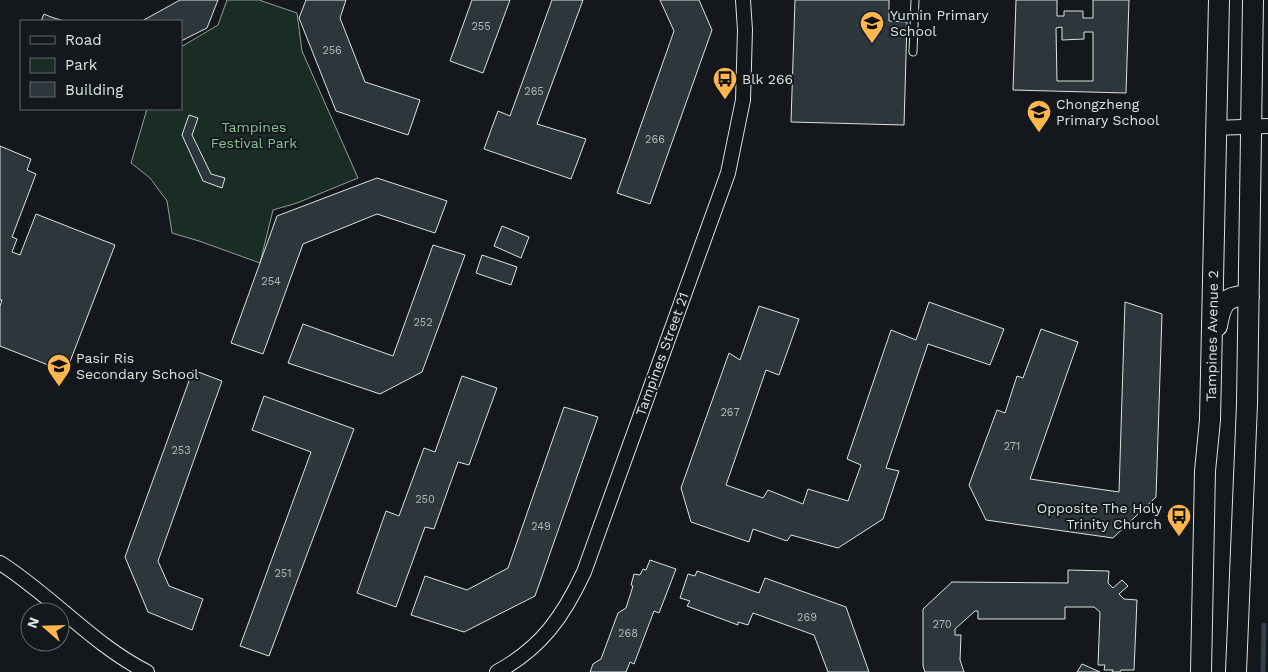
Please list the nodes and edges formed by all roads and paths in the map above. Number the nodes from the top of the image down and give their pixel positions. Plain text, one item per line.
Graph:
1 (743, 0) edge
2 (915, 0) edge
3 (1219, 0) edge
4 (1253, 0) edge
5 (913, 52) dead end
6 (1260, 126) edge
7 (1215, 128) junction
8 (1249, 296) junction
9 (1212, 357) junction
10 (0, 563) edge
11 (147, 672) edge
12 (497, 672) edge
13 (1201, 672) edge
14 (1236, 672) edge

1 - 12 street, Tampines Street 21
2 - 5 lane
3 - 7 main road, Tampines Avenue 2
4 - 6 main road
6 - 7 street
6 - 8 main road
7 - 9 main road, Tampines Avenue 2
8 - 9 main road
8 - 14 main road
9 - 13 main road, Tampines Avenue 2
10 - 11 street

